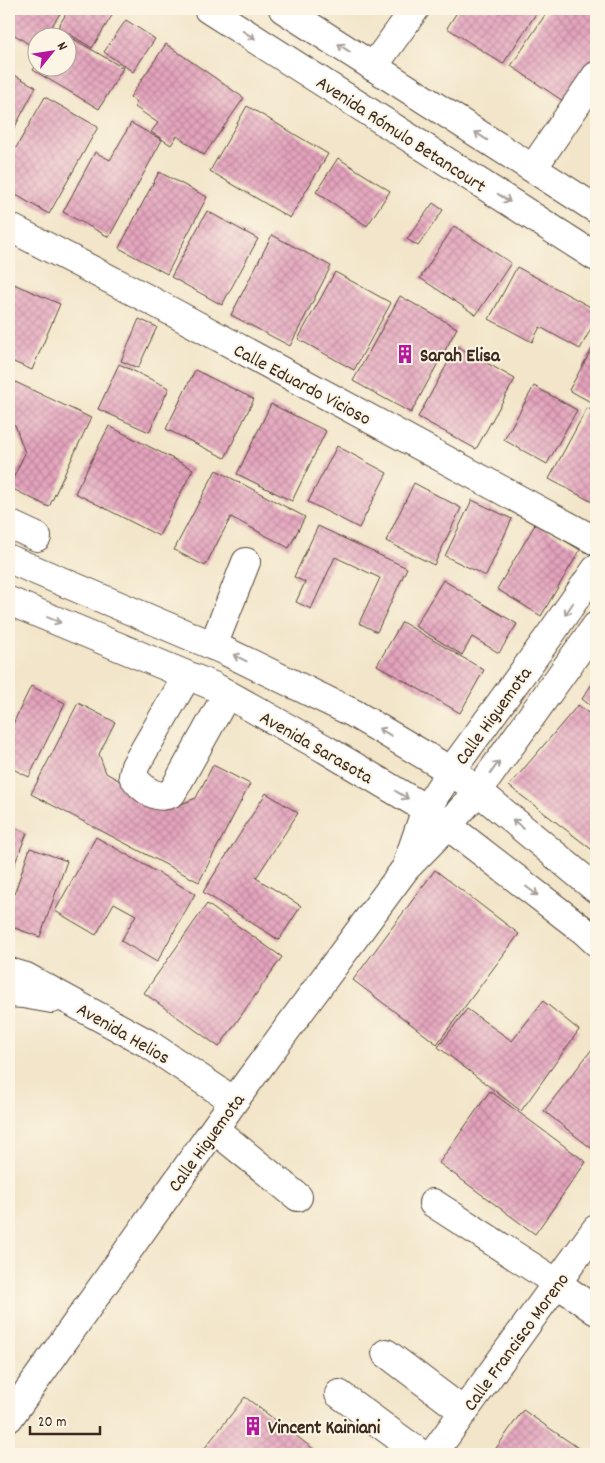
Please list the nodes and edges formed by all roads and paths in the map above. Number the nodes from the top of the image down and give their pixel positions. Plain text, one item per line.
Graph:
1 (208, 9) edge
2 (282, 9) edge
3 (415, 9) edge
4 (373, 67) junction
5 (596, 76) edge
6 (533, 168) junction
7 (596, 209) edge
8 (9, 227) edge
9 (596, 257) edge
10 (9, 524) edge
11 (37, 537) dead end
12 (596, 541) edge
13 (9, 560) edge
14 (246, 562) dead end
15 (596, 568) edge
16 (9, 601) edge
17 (596, 626) edge
18 (213, 646) junction
19 (187, 676) junction
20 (227, 694) junction
21 (451, 771) junction
22 (478, 791) junction
23 (426, 809) junction
24 (447, 826) junction
25 (405, 869) junction
26 (596, 888) edge
27 (596, 942) edge
28 (9, 972) edge
29 (9, 993) edge
30 (76, 1003) junction
31 (234, 1100) junction
32 (214, 1129) junction
33 (298, 1197) dead end
34 (434, 1203) dead end
35 (596, 1229) edge
36 (557, 1283) junction
37 (596, 1310) edge
38 (386, 1353) dead end
39 (339, 1394) dead end
40 (464, 1412) junction
41 (9, 1418) edge
42 (421, 1454) edge
43 (433, 1454) edge

1 -> 9 street, Avenida Rómulo Betancourt
4 -> 2 street
3 - 4 street
6 -> 4 street
5 - 6 street
6 - 7 street
8 - 12 street, Calle Eduardo Vicioso
10 - 11 street
13 - 18 street
14 - 18 street
15 -> 21 street, Calle Higuemota
16 -> 19 street, Avenida Sarasota
22 -> 17 street, Calle Higuemota
21 -> 18 street
19 - 20 street, Avenida Sarasota
19 - 20 street
20 -> 23 street, Avenida Sarasota
21 - 22 street
21 - 23 street, Calle Higuemota
22 - 24 street, Calle Higuemota
26 -> 22 street
23 - 24 street, Avenida Sarasota
23 - 25 street, Calle Higuemota
24 - 25 street, Calle Higuemota
24 -> 27 street, Avenida Sarasota
25 - 31 street, Calle Higuemota
28 - 30 street, Avenida Helios
29 - 30 street
30 - 31 street, Avenida Helios
31 - 32 street, Calle Higuemota
32 - 33 street
32 - 41 street, Calle Higuemota
34 - 36 street
35 - 36 street, Calle Francisco Moreno
36 - 37 street
36 - 40 street, Calle Francisco Moreno
38 - 40 street
39 - 42 street
40 - 43 street, Calle Francisco Moreno

